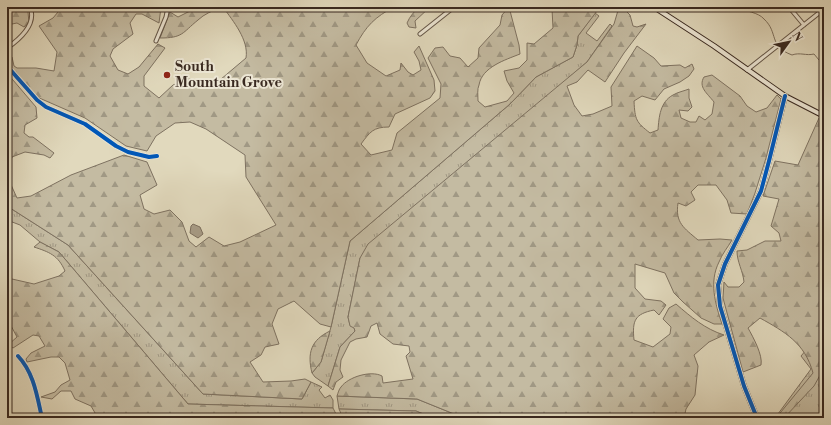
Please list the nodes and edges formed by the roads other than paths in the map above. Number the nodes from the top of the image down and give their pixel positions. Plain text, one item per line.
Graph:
1 (30, 7) edge
2 (168, 7) edge
3 (454, 7) edge
4 (654, 7) edge
5 (788, 7) edge
6 (824, 9) edge
7 (804, 25) junction
8 (420, 34) dead end
9 (156, 41) dead end
10 (7, 48) edge
11 (7, 66) edge
12 (747, 70) junction
13 (785, 96) junction
14 (824, 116) edge
15 (157, 156) dead end
16 (18, 356) dead end
17 (42, 418) edge
18 (757, 418) edge

1 - 10 street
2 - 9 street
3 - 8 street
4 - 12 street
5 - 7 street
6 - 7 street
7 - 12 street
11 - 15 street
12 - 13 street
13 - 14 street
13 - 18 street
16 - 17 street

